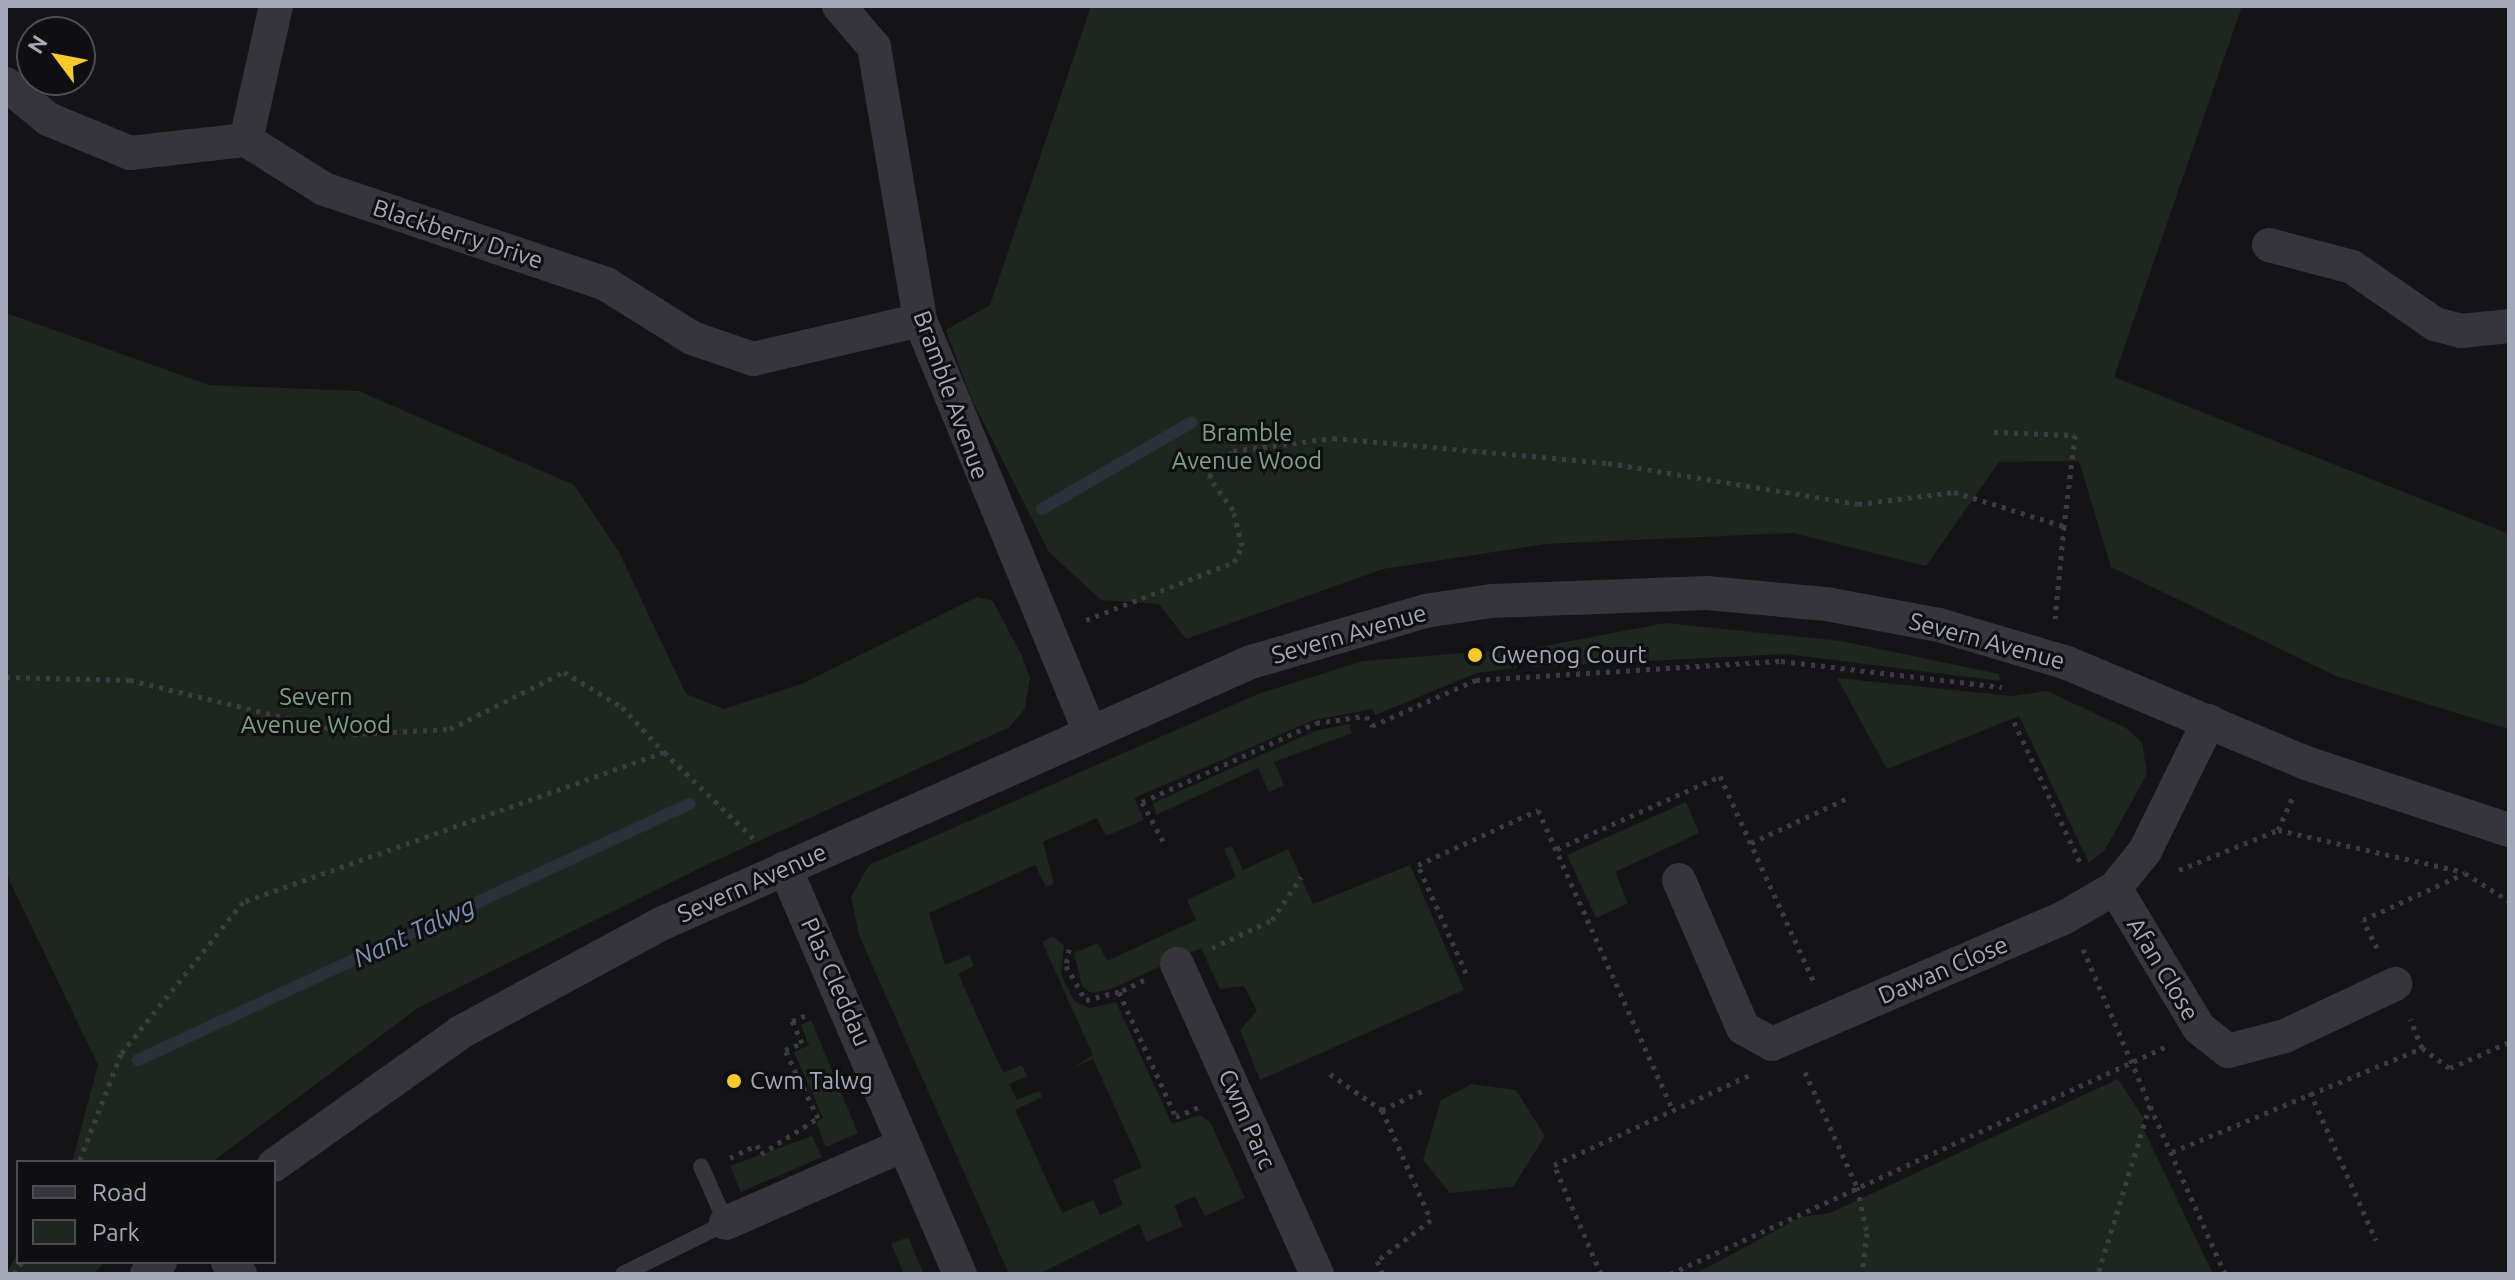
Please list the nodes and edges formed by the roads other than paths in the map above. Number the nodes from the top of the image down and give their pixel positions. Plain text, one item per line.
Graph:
1 (276, 6) edge
2 (839, 6) edge
3 (6, 84) edge
4 (246, 140) junction
5 (2269, 245) dead end
6 (920, 320) junction
7 (2509, 326) edge
8 (2209, 721) junction
9 (1089, 731) junction
10 (2509, 830) edge
11 (785, 868) junction
12 (1679, 880) dead end
13 (2111, 895) junction
14 (1187, 960) road end
15 (2395, 984) dead end
16 (904, 1145) junction
17 (276, 1164) edge
18 (702, 1168) road end
19 (726, 1223) junction
20 (623, 1274) edge
21 (960, 1274) edge
22 (1317, 1274) edge

1 - 4 street
2 - 6 street, Bramble Avenue
3 - 4 street
4 - 6 street, Blackberry Drive
5 - 7 street
6 - 9 street, Bramble Avenue
8 - 9 street, Severn Avenue
8 - 10 street, Severn Avenue
8 - 13 street, Dawan Close
9 - 11 street, Severn Avenue
11 - 16 street, Plas Cleddau
11 - 17 street, Severn Avenue
12 - 13 street, Dawan Close
13 - 15 street, Afan Close
14 - 22 street, Cwm Parc
16 - 19 street
16 - 21 street, Plas Cleddau
18 - 19 lane
19 - 20 lane

